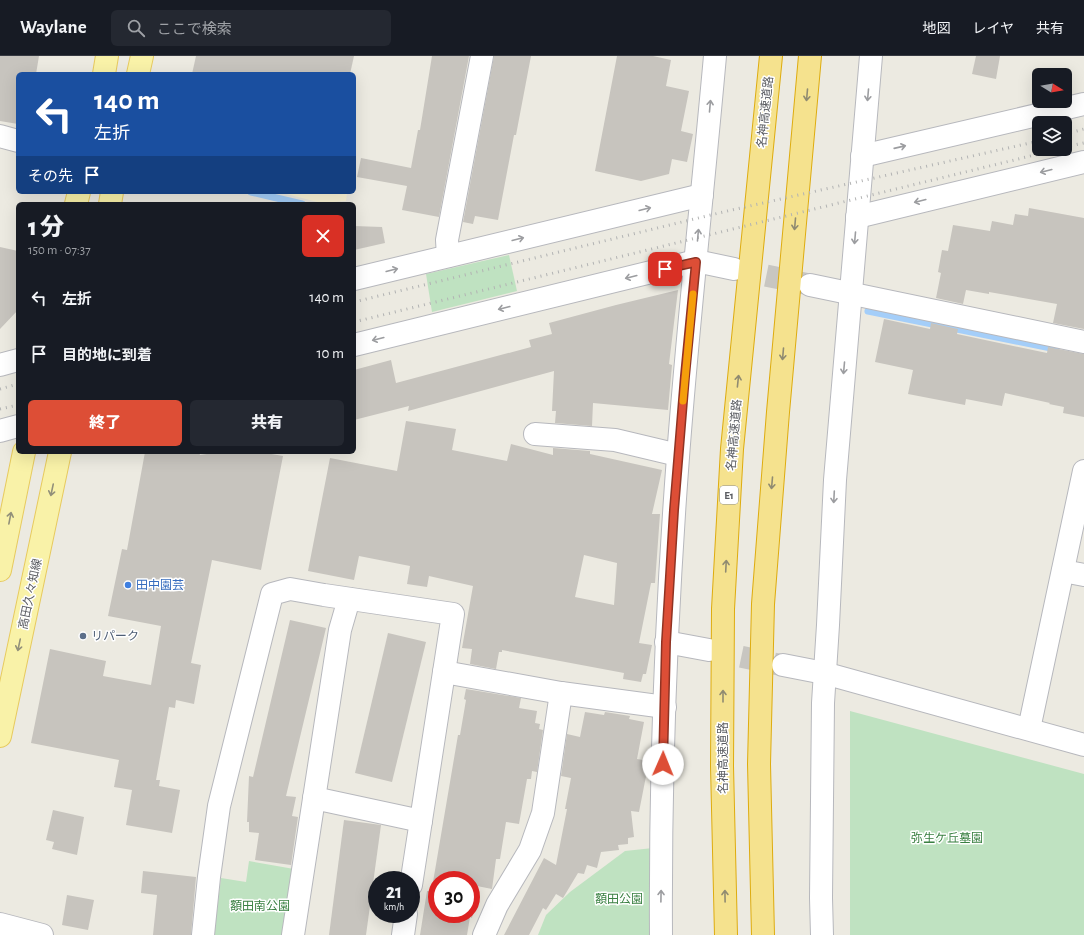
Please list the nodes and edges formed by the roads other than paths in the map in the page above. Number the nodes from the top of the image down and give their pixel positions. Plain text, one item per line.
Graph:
1 (107, 56) edge
2 (142, 56) edge
3 (482, 56) edge
4 (715, 56) edge
5 (771, 56) edge
6 (810, 56) edge
7 (871, 56) edge
8 (104, 72) edge
9 (138, 72) edge
10 (1084, 104) edge
11 (0, 136) edge
12 (16, 140) edge
13 (862, 156) junction
14 (1084, 162) edge
15 (702, 195) junction
16 (857, 216) junction
17 (448, 256) junction
18 (696, 262) junction
19 (734, 269) tunnel mouth
20 (356, 279) edge
21 (810, 285) tunnel mouth
22 (851, 294) junction
23 (1084, 342) edge
24 (356, 345) edge
25 (16, 361) edge
26 (0, 365) edge
27 (16, 426) edge
28 (0, 430) edge
29 (535, 434) dead end
30 (24, 454) edge
31 (60, 454) edge
32 (678, 455) junction
33 (1083, 482) edge
34 (0, 570) edge
35 (1063, 571) junction
36 (1084, 575) edge
37 (349, 599) junction
38 (666, 642) junction
39 (709, 650) tunnel mouth
40 (783, 665) tunnel mouth
41 (444, 672) junction
42 (824, 673) junction
43 (561, 693) junction
44 (665, 707) junction
45 (1029, 729) junction
46 (0, 736) edge
47 (1084, 745) edge
48 (314, 798) junction
49 (421, 821) junction
50 (413, 871) edge
51 (405, 923) edge
52 (0, 924) edge
53 (42, 935) edge
54 (203, 935) edge
55 (293, 935) edge
56 (403, 935) edge
57 (484, 935) edge
58 (661, 935) edge
59 (726, 935) edge
60 (763, 935) edge
61 (822, 935) edge

1 - 8 main road
2 - 9 main road
3 - 17 street
15 -> 4 street
59 -> 5 highway, 名神高速道路 / E1
6 -> 60 highway
7 -> 13 street
13 -> 10 street
11 - 12 street
13 - 16 street
14 -> 16 street
17 -> 15 street
18 -> 15 street
16 -> 22 street
20 -> 17 street
18 - 19 street
18 -> 24 street
18 - 32 street
21 - 22 street
22 - 23 street
22 -> 42 street
25 - 26 street
27 - 28 street
29 - 32 street
34 -> 30 main road
31 -> 46 main road, 高田久々知線
32 - 38 street
33 - 35 street
35 - 36 street
35 - 45 street
37 - 41 street
37 - 48 street
37 - 54 street
38 - 39 street
38 - 44 street
40 - 42 street
41 - 43 street
41 - 49 street
42 - 45 street
42 - 61 street
43 - 44 street
43 - 57 street
58 -> 44 street
45 - 47 street
48 - 49 street
48 - 55 street
49 - 50 street
51 - 56 street
52 - 53 street

